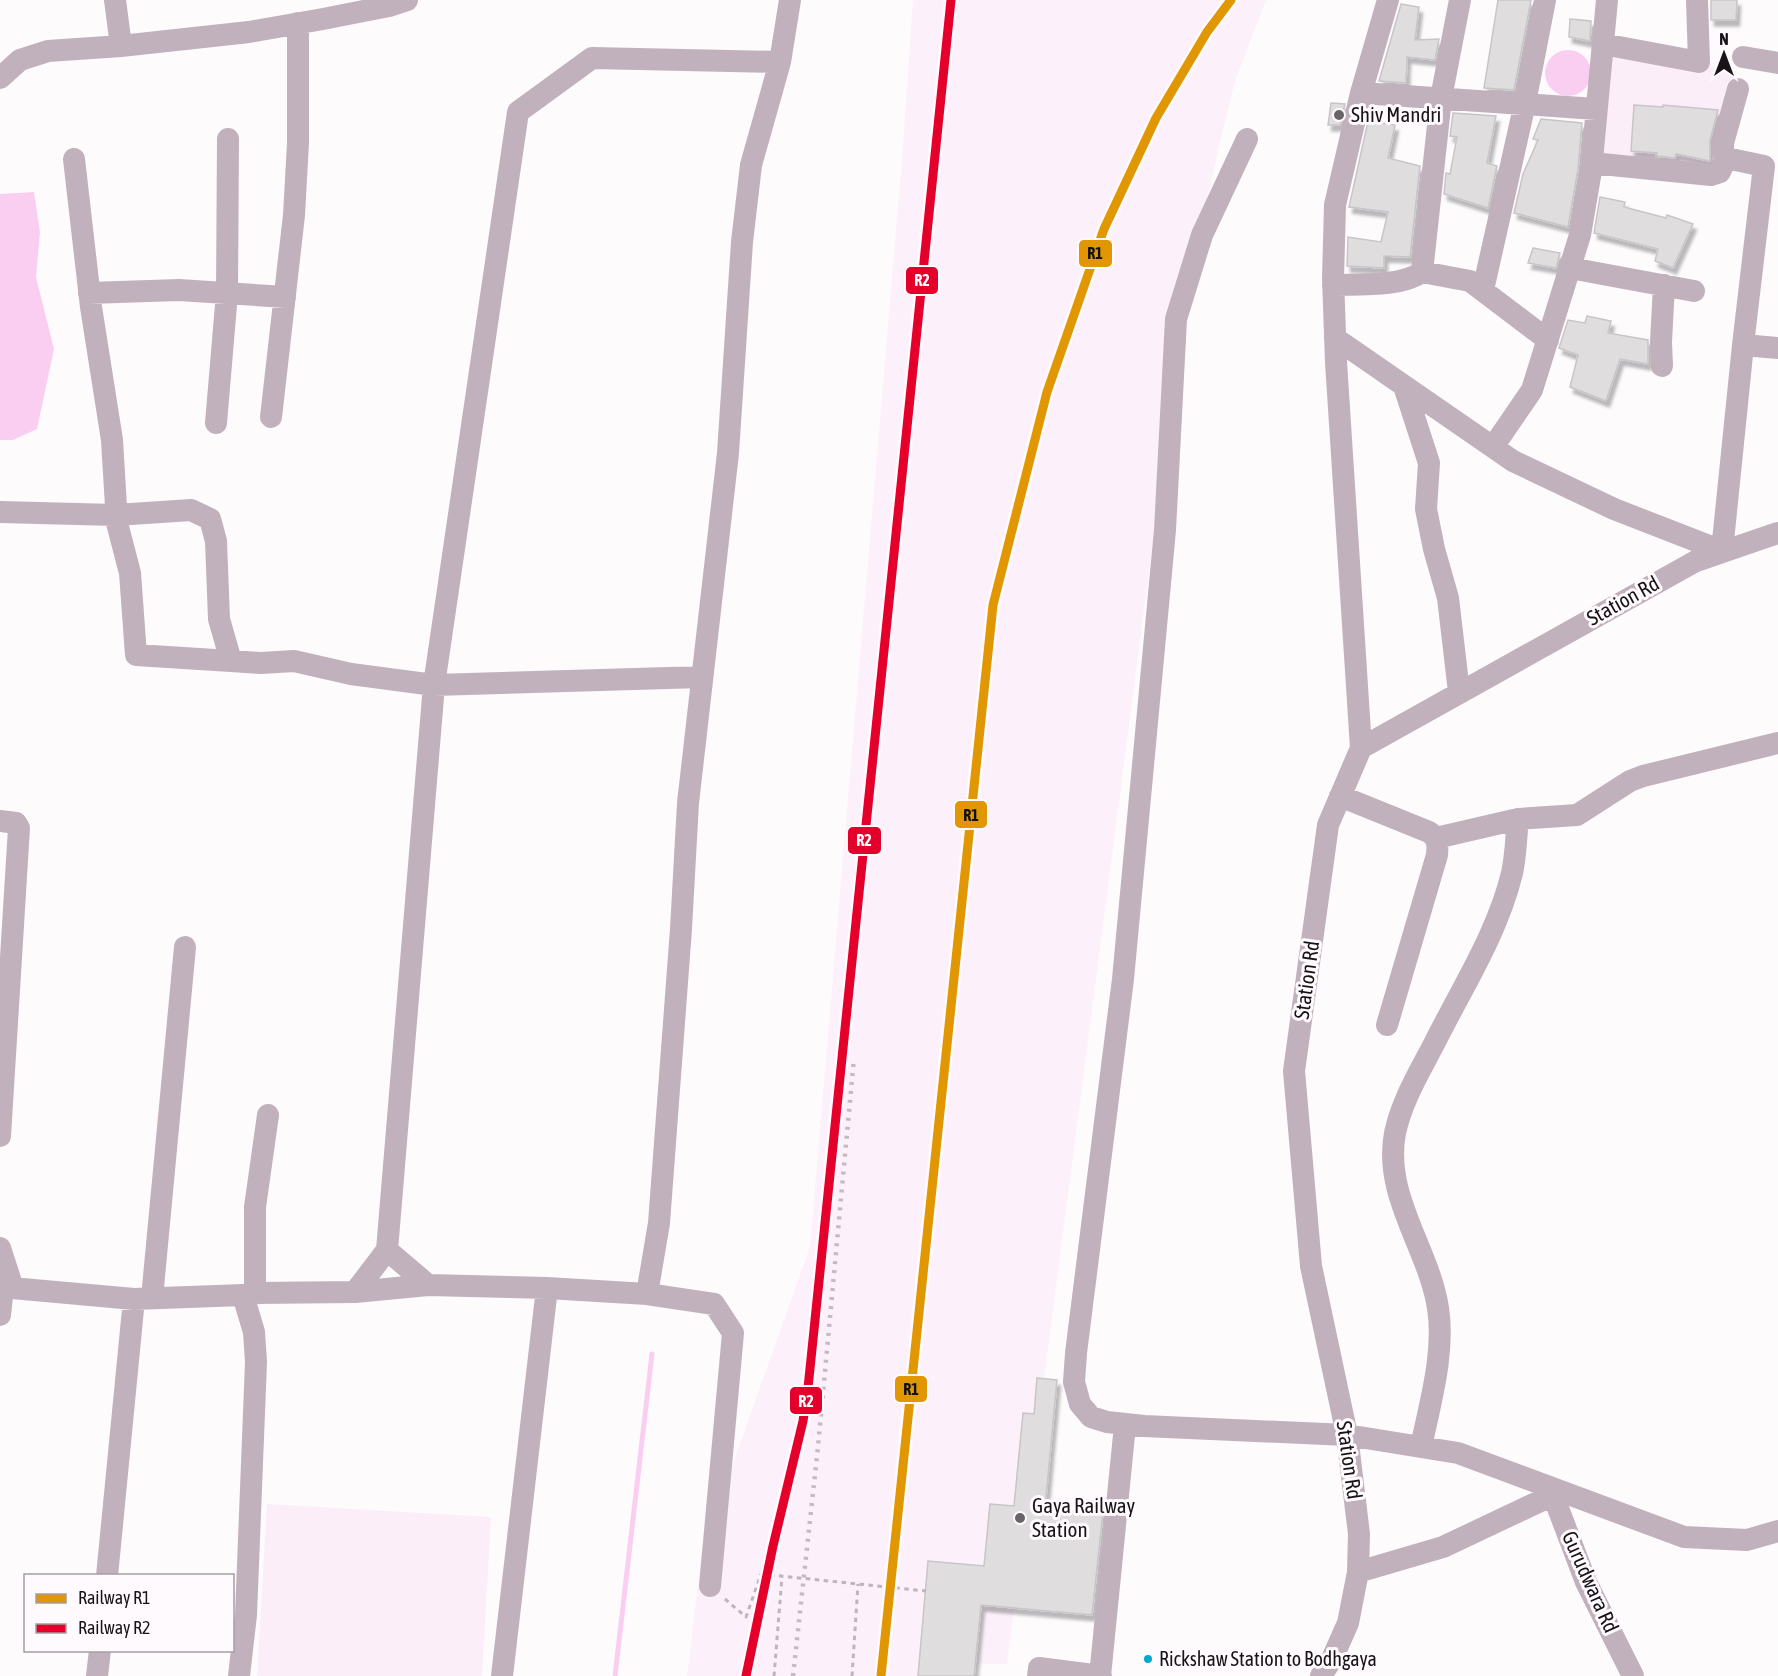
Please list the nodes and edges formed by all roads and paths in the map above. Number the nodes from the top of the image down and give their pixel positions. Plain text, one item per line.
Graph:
1 (115, 0) edge
2 (407, 0) edge
3 (790, 0) edge
4 (1388, 0) edge
5 (1460, 0) edge
6 (1545, 0) edge
7 (1607, 0) edge
8 (1697, 0) edge
9 (298, 23) junction
10 (1603, 44) junction
11 (121, 46) junction
12 (1743, 57) dead end
13 (780, 62) junction
14 (1778, 63) edge
15 (0, 78) edge
16 (1738, 89) dead end
17 (1361, 93) junction
18 (1441, 98) junction
19 (1525, 104) junction
20 (1596, 109) junction
21 (228, 139) dead end
22 (1246, 140) dead end
23 (1726, 158) junction
24 (74, 159) dead end
25 (1592, 163) junction
26 (1771, 167) edge
27 (1570, 268) junction
28 (1422, 272) junction
29 (1333, 285) junction
30 (1664, 285) junction
31 (1483, 290) junction
32 (1694, 291) dead end
33 (89, 293) junction
34 (227, 293) junction
35 (285, 297) junction
36 (1335, 338) junction
37 (1548, 340) junction
38 (1743, 345) junction
39 (1778, 348) edge
40 (1662, 366) dead end
41 (1404, 386) junction
42 (271, 417) dead end
43 (216, 423) dead end
44 (1493, 447) junction
45 (0, 512) edge
46 (116, 515) junction
47 (1775, 541) edge
48 (1722, 551) junction
49 (231, 661) junction
50 (702, 677) junction
51 (434, 685) junction
52 (1459, 692) junction
53 (1778, 743) edge
54 (1361, 748) junction
55 (1340, 796) junction
56 (1518, 819) junction
57 (0, 821) edge
58 (1437, 838) junction
59 (185, 947) dead end
60 (1387, 1025) dead end
61 (268, 1115) dead end
62 (0, 1136) edge
63 (0, 1248) edge
64 (387, 1250) junction
65 (428, 1285) junction
66 (5, 1288) edge
67 (547, 1288) junction
68 (355, 1292) junction
69 (249, 1294) junction
70 (646, 1294) junction
71 (143, 1299) junction
72 (0, 1315) edge
73 (1125, 1425) junction
74 (1347, 1435) junction
75 (1421, 1447) junction
76 (1551, 1491) junction
77 (1778, 1531) edge
78 (1358, 1572) junction
79 (107, 1574) edge
80 (782, 1577) junction
81 (858, 1584) junction
82 (710, 1586) joint
83 (926, 1591) dead end
84 (100, 1652) edge
85 (97, 1676) edge
86 (238, 1676) edge
87 (502, 1676) edge
88 (774, 1676) edge
89 (852, 1676) edge
90 (1038, 1676) edge
91 (1101, 1676) edge
92 (1321, 1676) edge
93 (1633, 1676) edge

1 - 11 street
2 - 9 street
3 - 13 street
4 - 17 street
5 - 18 street
6 - 19 street
7 - 10 street
8 - 10 street
9 - 11 street
9 - 35 street
10 - 20 street
11 - 15 street
12 - 14 street
13 - 50 street
13 - 51 street
16 - 23 street
17 - 18 street
17 - 29 street
18 - 19 street
18 - 28 street
19 - 20 street
19 - 31 street
20 - 25 street
21 - 34 street
22 - 73 street
23 - 25 street
23 - 26 street
24 - 33 street
25 - 27 street
26 - 38 street
27 - 30 street
27 - 37 street
28 - 29 street
28 - 31 street
29 - 36 street
30 - 32 street
30 - 40 street
31 - 37 street
33 - 34 street
33 - 46 street
34 - 35 street
34 - 43 street
35 - 42 street
36 - 41 street
36 - 54 street
37 - 44 street
38 - 39 street
38 - 48 street
41 - 44 street
41 - 52 street
44 - 48 street
45 - 46 street
46 - 49 street
46 - 49 street
47 - 48 street, Station Rd
48 - 52 street, Station Rd
49 - 51 street
50 - 51 street
50 - 70 street
51 - 64 street
52 - 54 street, Station Rd
53 - 56 street
54 - 55 street, Station Rd
55 - 58 street
55 - 74 street, Station Rd
56 - 58 street
56 - 75 street
57 - 62 street
58 - 60 street
59 - 71 street
61 - 69 street
63 - 66 street
64 - 65 street
64 - 68 street
65 - 67 street
65 - 68 street
66 - 71 street
66 - 72 street
67 - 70 street
67 - 87 street
68 - 69 street
69 - 71 street
69 - 86 street
70 - 82 street
71 - 79 street
73 - 74 street
73 - 91 street
74 - 75 street
74 - 78 street, Station Rd
75 - 76 street
76 - 77 street
76 - 78 street
76 - 93 street, Gurudwara Rd
78 - 92 street, Station Rd
80 - 81 path, bridge
80 - 82 path, bridge
80 - 88 path
81 - 83 path, bridge
81 - 89 path
84 - 85 street
90 - 91 street

